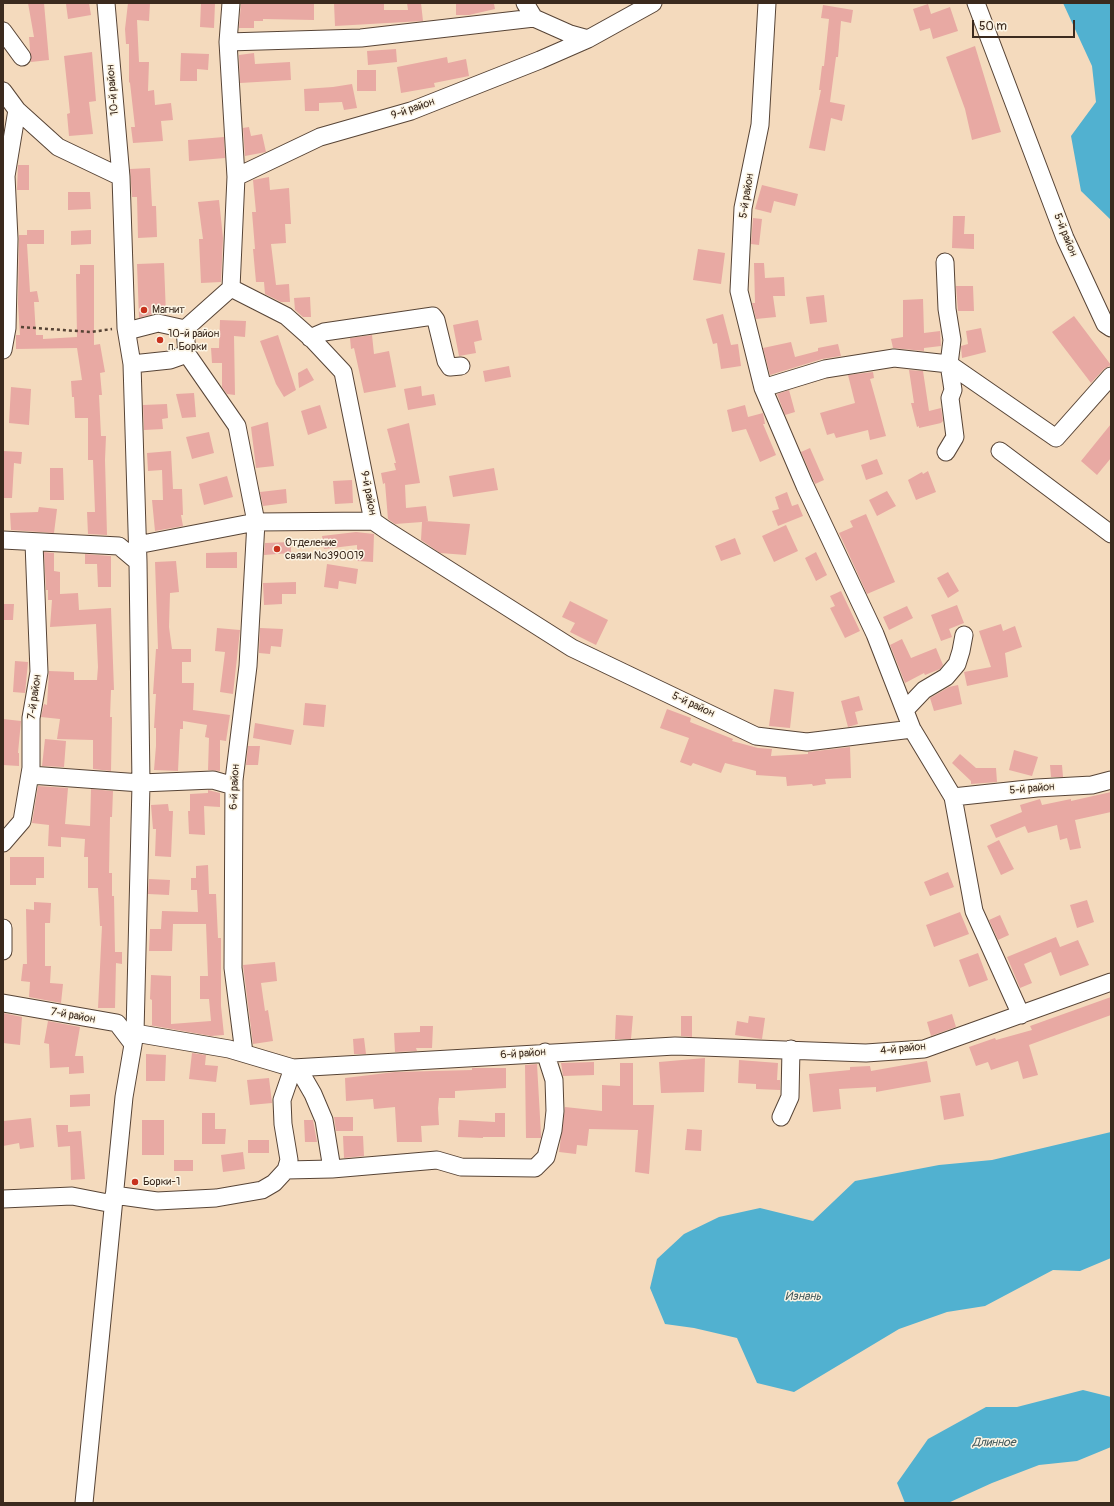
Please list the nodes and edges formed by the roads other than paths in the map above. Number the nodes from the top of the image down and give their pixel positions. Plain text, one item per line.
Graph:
1 (106, 3) edge
2 (231, 3) edge
3 (525, 3) edge
4 (653, 3) edge
5 (976, 3) edge
6 (764, 4) edge
7 (534, 18) junction
8 (3, 31) edge
9 (588, 39) junction
10 (228, 42) junction
11 (22, 57) dead end
12 (3, 91) edge
13 (17, 110) junction
14 (121, 177) junction
15 (236, 177) junction
16 (945, 262) dead end
17 (231, 288) junction
18 (1111, 328) edge
19 (127, 329) junction
20 (186, 329) junction
21 (310, 338) junction
22 (3, 350) edge
23 (187, 354) junction
24 (132, 364) junction
25 (949, 364) junction
26 (461, 366) dead end
27 (1111, 376) edge
28 (763, 388) junction
29 (1000, 451) dead end
30 (946, 452) dead end
31 (373, 521) junction
32 (256, 522) junction
33 (1111, 534) edge
34 (3, 540) edge
35 (34, 542) junction
36 (138, 545) junction
37 (138, 562) junction
38 (492, 599) joint
39 (964, 635) dead end
40 (905, 710) junction
41 (912, 729) junction
42 (30, 775) junction
43 (1111, 780) edge
44 (140, 783) junction
45 (234, 786) junction
46 (953, 797) junction
47 (3, 843) edge
48 (3, 928) edge
49 (3, 951) edge
50 (1111, 982) edge
51 (3, 1003) edge
52 (1021, 1016) junction
53 (134, 1039) junction
54 (798, 1049) junction
55 (545, 1052) junction
56 (244, 1053) junction
57 (295, 1068) junction
58 (781, 1117) dead end
59 (332, 1169) junction
60 (286, 1170) junction
61 (3, 1199) edge
62 (114, 1199) junction
63 (84, 1503) edge

1 - 14 street, 10-й район
2 - 10 street
3 - 7 street
4 - 9 street, 9-й район
5 - 18 street, 5-й район
6 - 28 street, 5-й район
7 - 9 street
7 - 10 street
8 - 11 street
9 - 15 street, 9-й район
10 - 15 street
12 - 13 street
13 - 14 street
13 - 22 street
14 - 19 street, 10-й район
15 - 17 street
16 - 25 street
17 - 20 street
17 - 21 street, 9-й район
19 - 20 street
19 - 24 street, 10-й район
20 - 23 street
21 - 26 street
21 - 31 street, 9-й район
23 - 24 street
23 - 32 street, 6-й район
24 - 36 street, 10-й район
25 - 27 street
25 - 28 street
25 - 30 street
28 - 40 street, 5-й район
29 - 33 street
31 - 32 street
31 - 38 street, 9-й район
32 - 36 street
32 - 45 street, 6-й район
34 - 35 street
35 - 37 street
35 - 42 street, 7-й район
36 - 37 street, 10-й район
37 - 44 street, 10-й район
38 - 41 street, 5-й район
39 - 40 street
40 - 41 street, 5-й район
41 - 46 street, 5-й район
42 - 44 street
42 - 47 street, 7-й район
43 - 46 street, 5-й район
44 - 45 street
44 - 53 street, 10-й район
45 - 56 street, 6-й район
46 - 52 street, 5-й район
48 - 49 street
50 - 52 street, 4-й район
51 - 53 street, 7-й район
52 - 54 street, 4-й район
53 - 56 street, 6-й район
53 - 62 street, 10-й район
54 - 55 street, 6-й район
54 - 58 street
55 - 57 street, 6-й район
55 - 59 street
56 - 57 street, 6-й район
57 - 59 street
57 - 60 street
59 - 60 street
60 - 62 street
61 - 62 street
62 - 63 street, 10-й район

